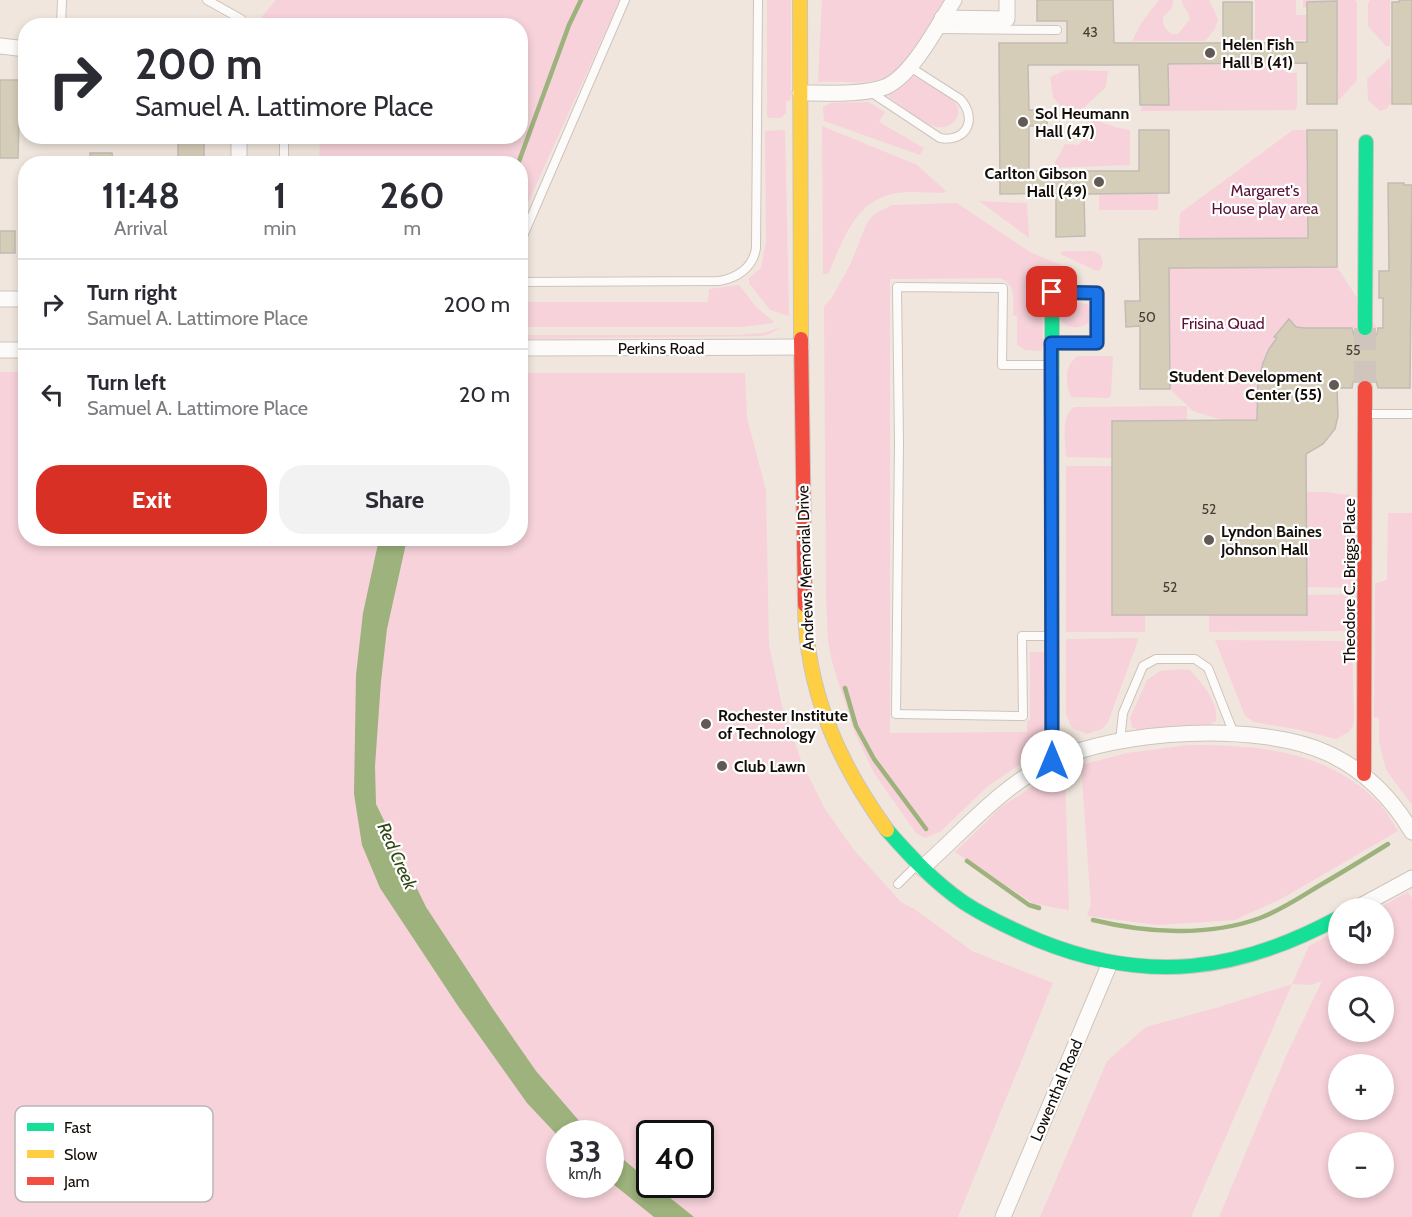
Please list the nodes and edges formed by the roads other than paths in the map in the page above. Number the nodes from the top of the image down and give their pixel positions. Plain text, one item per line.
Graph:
1 (62, 0) edge
2 (207, 0) edge
3 (625, 0) edge
4 (758, 0) edge
5 (800, 0) edge
6 (954, 0) edge
7 (1007, 0) edge
8 (62, 18) edge
9 (239, 18) edge
10 (938, 23) junction
11 (1057, 30) dead end
12 (0, 46) edge
13 (18, 48) edge
14 (910, 67) junction
15 (868, 91) junction
16 (800, 93) junction
17 (1366, 142) dead end
18 (528, 224) edge
19 (528, 282) edge
20 (0, 299) edge
21 (18, 299) edge
22 (1365, 328) tunnel mouth
23 (1051, 343) junction
24 (801, 347) junction
25 (528, 348) edge
26 (0, 350) edge
27 (18, 350) edge
28 (1051, 365) junction
29 (1365, 388) tunnel mouth
30 (1366, 414) junction
31 (1412, 414) edge
32 (1052, 636) junction
33 (1234, 734) junction
34 (1120, 741) junction
35 (1052, 761) junction
36 (1364, 774) junction
37 (1412, 832) edge
38 (920, 866) junction
39 (1412, 878) edge
40 (897, 884) dead end
41 (1375, 898) edge
42 (1328, 923) edge
43 (1110, 963) junction
44 (1003, 1217) edge

1 - 8 lane
2 - 9 lane
3 - 18 lane
4 - 19 lane
5 - 16 street, Andrews Memorial Drive
6 - 10 street
7 - 10 street
10 - 11 lane
10 - 14 street
12 - 13 street
14 - 15 street
14 - 15 lane
15 - 16 street
16 - 24 street, Andrews Memorial Drive
17 - 22 street
20 - 21 street
23 - 23 street
23 - 28 street
24 - 25 street, Perkins Road
24 - 38 street, Andrews Memorial Drive
26 - 27 street
28 - 32 street
28 - 32 lane
29 - 30 street, Theodore C. Briggs Place
30 - 31 lane
30 - 36 street, Theodore C. Briggs Place
32 - 35 street
33 - 34 street
33 - 34 lane
33 - 36 street
34 - 35 street
35 - 38 street
36 - 37 street
38 - 40 lane
38 - 43 street, Andrews Memorial Drive
39 - 41 street
42 - 43 street, Andrews Memorial Drive
43 - 44 street, Lowenthal Road

